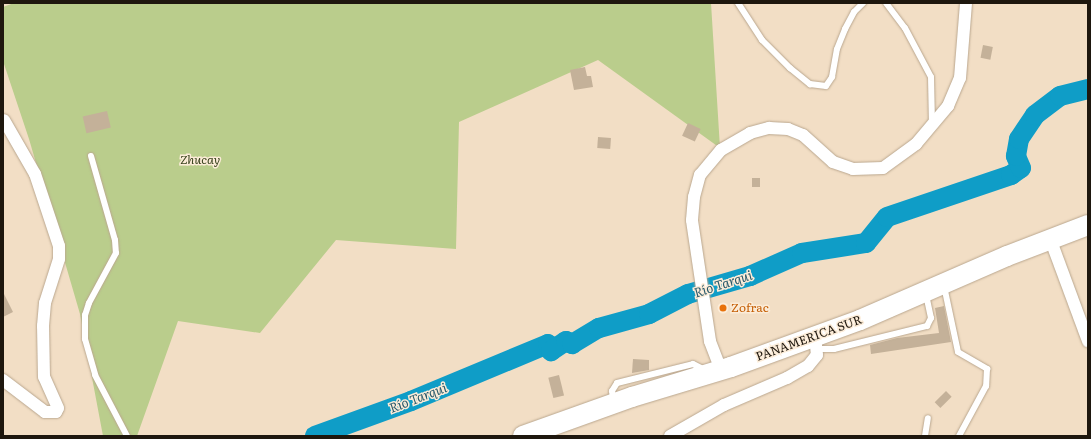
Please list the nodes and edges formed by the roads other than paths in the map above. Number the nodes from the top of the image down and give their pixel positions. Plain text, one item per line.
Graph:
1 (738, 3) edge
2 (863, 3) edge
3 (886, 3) edge
4 (966, 3) edge
5 (4, 120) edge
6 (932, 127) junction
7 (91, 156) dead end
8 (1088, 225) edge
9 (1051, 241) junction
10 (944, 284) junction
11 (925, 292) junction
12 (1088, 341) edge
13 (816, 343) junction
14 (716, 372) junction
15 (3, 380) edge
16 (928, 418) dead end
17 (127, 436) edge
18 (523, 436) edge
19 (670, 436) edge
20 (925, 436) edge
21 (959, 436) edge

1 - 2 lane
3 - 6 lane
4 - 6 street
5 - 15 street
6 - 14 street
7 - 17 lane
8 - 9 highway, PANAMERICA SUR
9 - 10 highway, PANAMERICA SUR
9 - 12 street
10 - 11 highway, PANAMERICA SUR
10 - 21 lane
11 - 13 highway, PANAMERICA SUR
11 - 13 lane
13 - 14 highway, PANAMERICA SUR
13 - 19 street
14 - 18 highway, PANAMERICA SUR
16 - 20 lane

